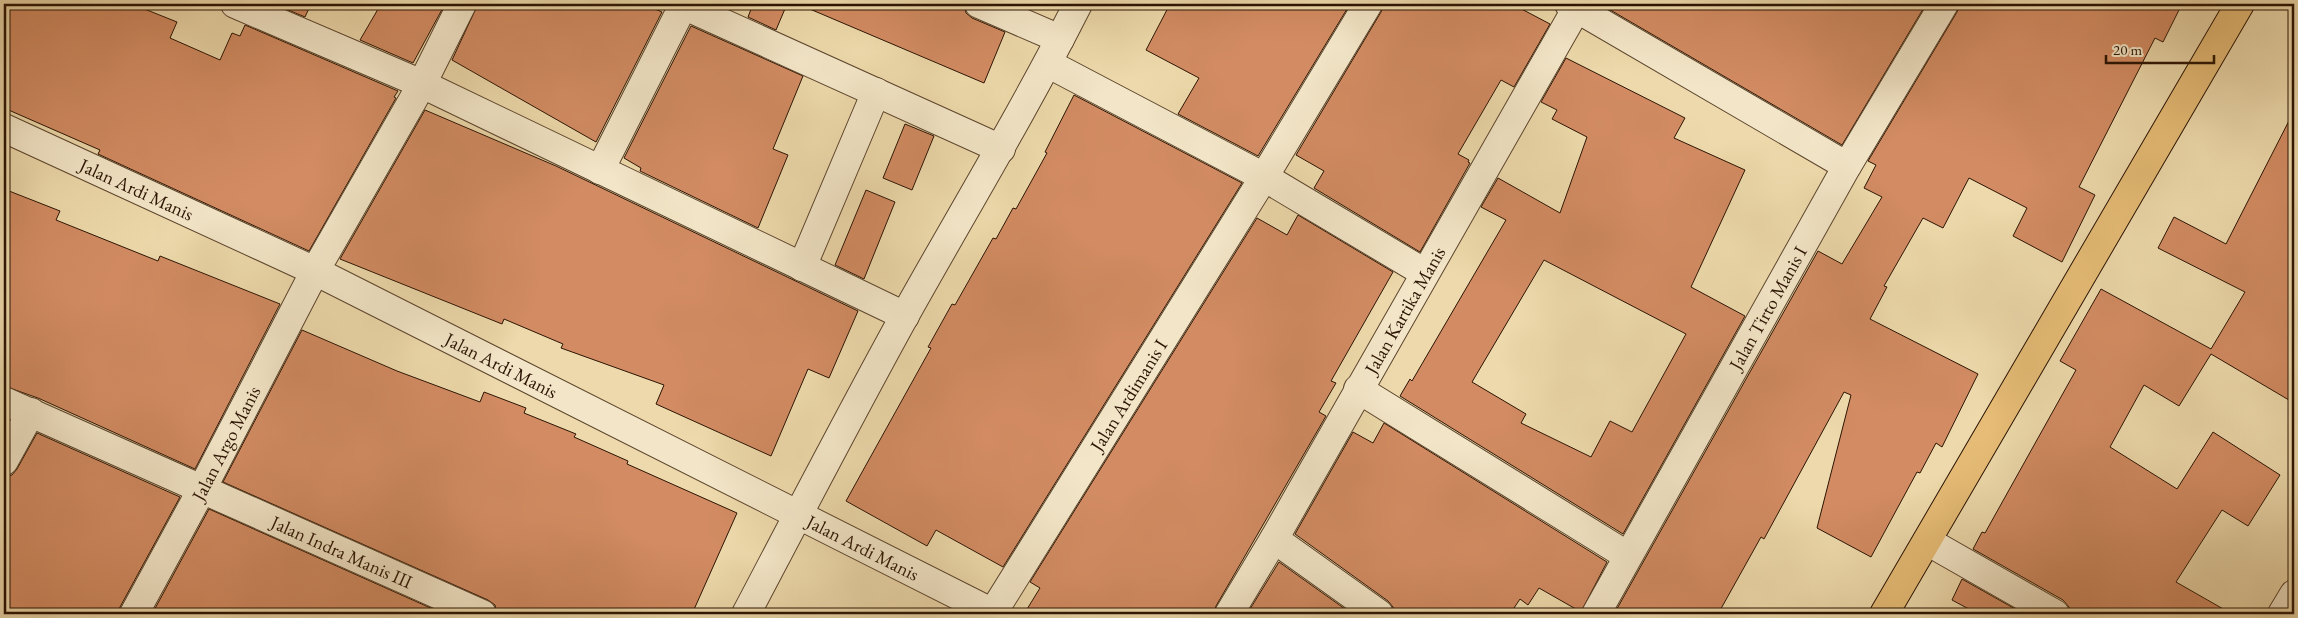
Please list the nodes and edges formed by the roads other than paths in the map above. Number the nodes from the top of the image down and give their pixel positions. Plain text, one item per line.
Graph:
1 (462, 4) edge
2 (683, 4) edge
3 (979, 4) edge
4 (1078, 4) edge
5 (1368, 4) edge
6 (2240, 4) edge
7 (241, 5) edge
8 (1575, 5) edge
9 (1938, 6) edge
10 (1060, 39) junction
11 (1048, 64) junction
12 (422, 84) junction
13 (876, 92) junction
14 (4, 128) edge
15 (1001, 149) junction
16 (1847, 166) junction
17 (600, 170) junction
18 (1264, 177) junction
19 (802, 267) junction
20 (314, 271) junction
21 (1425, 274) junction
22 (905, 316) junction
23 (1358, 389) junction
24 (4, 401) edge
25 (31, 412) junction
26 (4, 461) edge
27 (202, 489) junction
28 (797, 516) junction
29 (1274, 539) junction
30 (1927, 541) junction
31 (1628, 556) junction
32 (2294, 594) edge
33 (134, 614) edge
34 (482, 614) edge
35 (746, 614) edge
36 (993, 614) edge
37 (1229, 614) edge
38 (1379, 614) edge
39 (1596, 614) edge
40 (1884, 614) edge
41 (2055, 614) edge
42 (2282, 614) edge

1 - 12 street, Jalan Argo Manis
2 - 13 street
2 - 17 street
3 - 10 street
4 - 10 street
5 - 18 street, Jalan Ardimanis I
6 - 30 main road
7 - 12 street
8 - 16 street
8 - 21 street, Jalan Kartika Manis
9 - 16 street, Jalan Tirto Manis I
10 - 11 street
11 - 15 street
11 - 18 street
12 - 17 street
12 - 20 street, Jalan Argo Manis
13 - 15 street
13 - 19 street
14 - 20 street, Jalan Ardi Manis
15 - 22 street
16 - 31 street, Jalan Tirto Manis I
17 - 19 street
18 - 21 street
18 - 36 street, Jalan Ardimanis I
19 - 22 street
20 - 27 street, Jalan Argo Manis
20 - 28 street, Jalan Ardi Manis
21 - 23 street, Jalan Kartika Manis
22 - 28 street
23 - 29 street, Jalan Kartika Manis
23 - 31 street
24 - 25 street, Jalan Indra Manis III
25 - 26 street
25 - 27 street, Jalan Indra Manis III
27 - 33 street, Jalan Argo Manis
27 - 34 street, Jalan Indra Manis III
28 - 35 street
28 - 36 street, Jalan Ardi Manis
29 - 37 street, Jalan Kartika Manis
29 - 38 street
30 - 40 main road
30 - 41 street
31 - 39 street, Jalan Tirto Manis I
32 - 42 street

